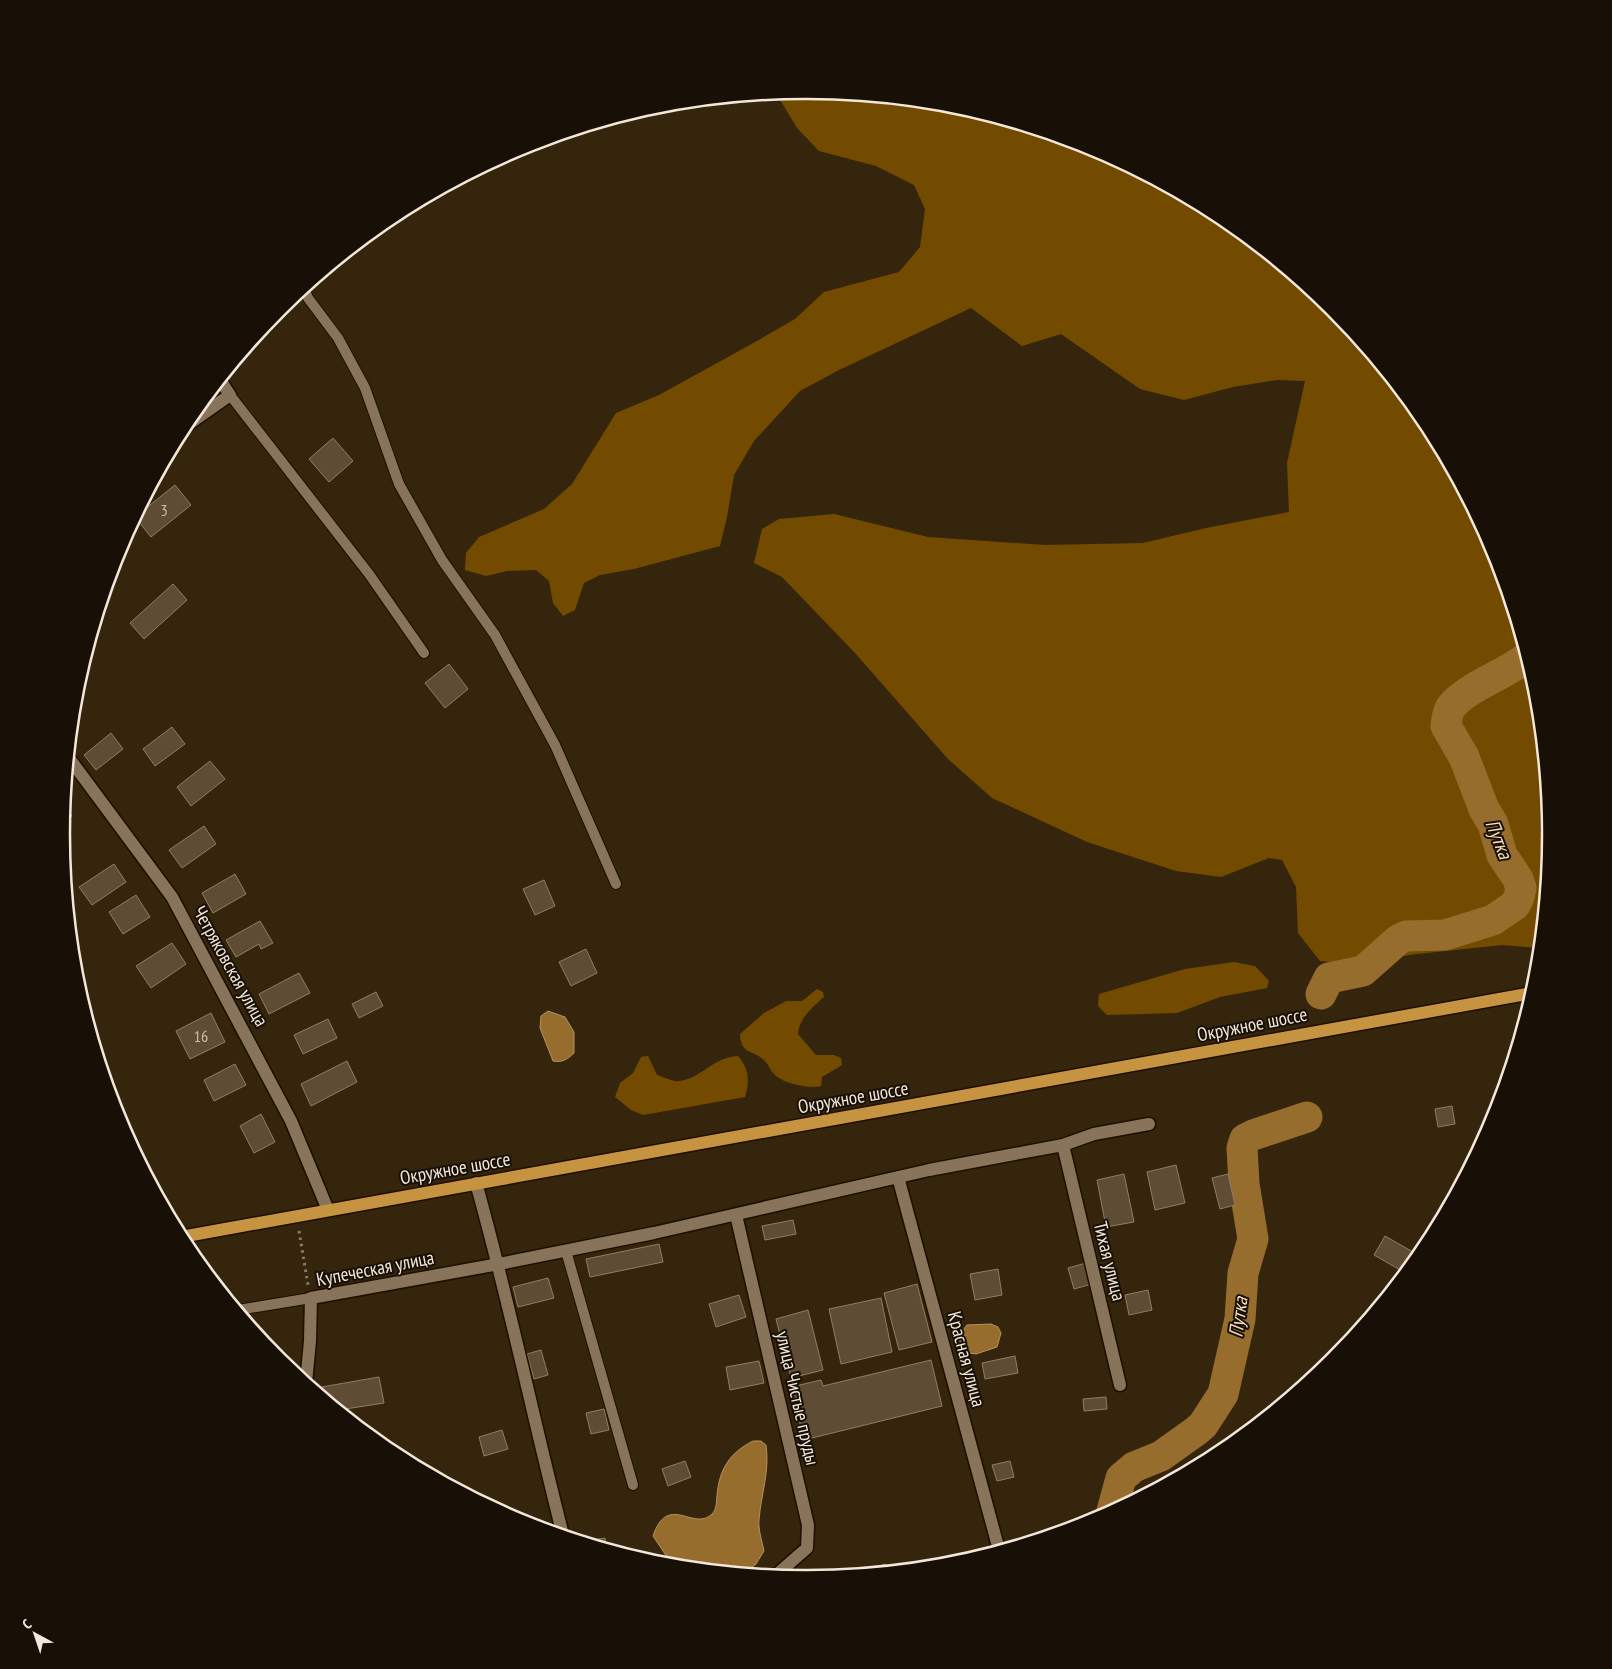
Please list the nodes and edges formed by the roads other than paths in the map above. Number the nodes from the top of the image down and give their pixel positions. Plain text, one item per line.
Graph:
1 (307, 295) edge
2 (223, 385) edge
3 (230, 395) junction
4 (202, 415) edge
5 (424, 653) dead end
6 (74, 764) edge
7 (616, 884) dead end
8 (1524, 994) edge
9 (1149, 1124) dead end
10 (1063, 1145) junction
11 (898, 1177) junction
12 (476, 1183) junction
13 (328, 1210) junction
14 (736, 1215) junction
15 (189, 1235) edge
16 (566, 1251) junction
17 (499, 1264) junction
18 (311, 1298) junction
19 (244, 1309) edge
20 (307, 1375) edge
21 (1120, 1385) dead end
22 (633, 1485) dead end
23 (561, 1528) edge
24 (998, 1545) edge
25 (782, 1570) edge

1 - 7 lane
2 - 3 street
3 - 4 street
3 - 5 lane
6 - 13 street, Четряковская улица
8 - 12 main road, Окружное шоссе
9 - 10 street, Купеческая улица
10 - 11 street, Купеческая улица
10 - 21 street, Тихая улица
11 - 14 street, Купеческая улица
11 - 24 street, Красная улица
12 - 13 main road, Окружное шоссе
12 - 17 street
13 - 15 main road, Окружное шоссе
14 - 16 street, Купеческая улица
14 - 25 street, улица Чистые пруды
16 - 17 street, Купеческая улица
16 - 22 lane
17 - 18 street, Купеческая улица
17 - 23 street
18 - 19 lane
18 - 20 street, Купеческая улица

